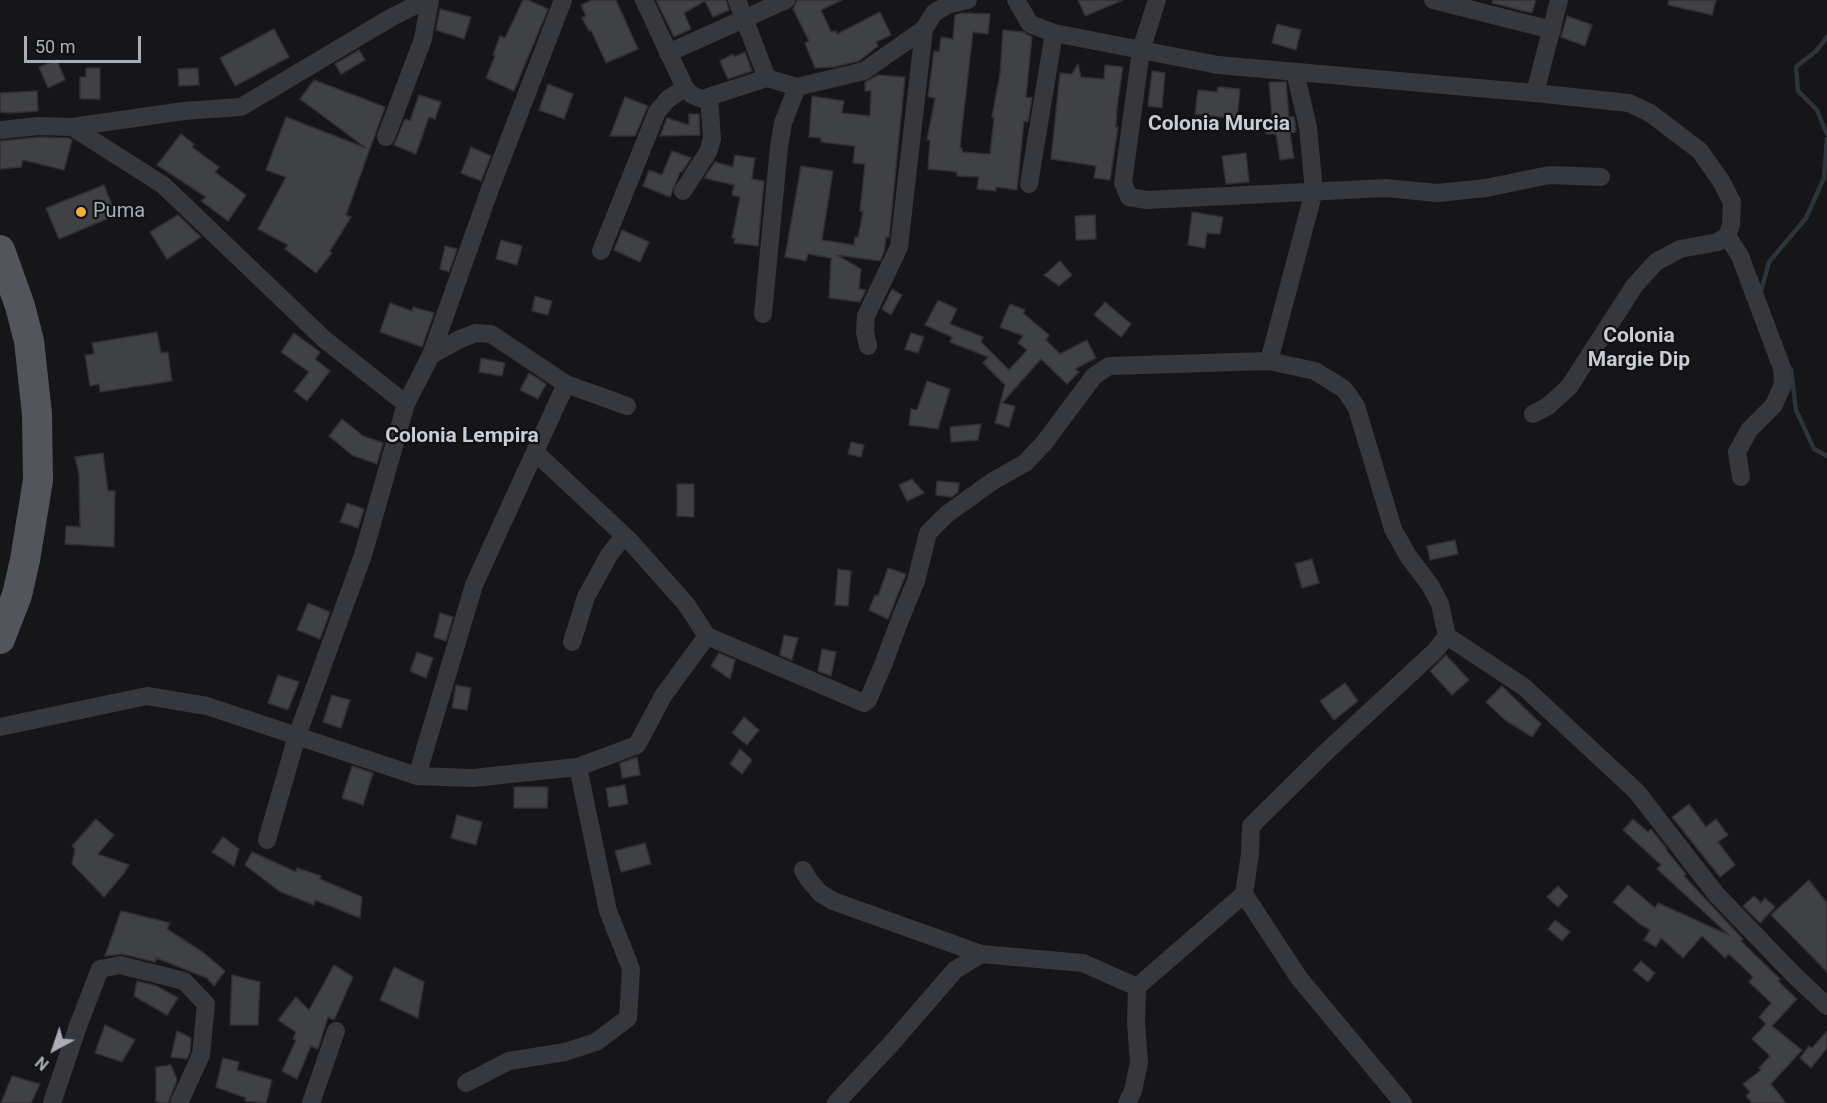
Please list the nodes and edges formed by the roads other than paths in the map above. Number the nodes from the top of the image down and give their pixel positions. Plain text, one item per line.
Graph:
1 (428, 0) edge
2 (563, 0) edge
3 (644, 0) edge
4 (737, 0) edge
5 (786, 0) edge
6 (968, 0) edge
7 (1016, 0) edge
8 (1157, 0) edge
9 (1433, 0) edge
10 (1559, 0) edge
11 (745, 18) junction
12 (924, 29) junction
13 (1552, 30) junction
14 (1054, 33) junction
15 (1141, 50) junction
16 (668, 53) junction
17 (1295, 72) junction
18 (767, 78) junction
19 (797, 87) junction
20 (685, 88) junction
21 (1535, 93) junction
22 (709, 97) junction
23 (72, 128) junction
24 (0, 130) edge
25 (386, 137) dead end
26 (1601, 177) dead end
27 (1029, 184) dead end
28 (683, 191) dead end
29 (1314, 191) junction
30 (1727, 236) junction
31 (0, 250) edge
32 (601, 251) dead end
33 (763, 314) dead end
34 (868, 346) dead end
35 (431, 355) junction
36 (1269, 361) junction
37 (566, 384) junction
38 (406, 404) junction
39 (627, 406) dead end
40 (1533, 414) dead end
41 (535, 452) junction
42 (1741, 477) dead end
43 (624, 536) junction
44 (706, 636) junction
45 (1447, 636) junction
46 (0, 639) edge
47 (572, 642) dead end
48 (0, 727) edge
49 (297, 736) junction
50 (578, 767) junction
51 (417, 776) junction
52 (267, 840) dead end
53 (803, 870) dead end
54 (1244, 894) junction
55 (981, 954) junction
56 (1137, 987) junction
57 (1827, 1006) edge
58 (336, 1031) dead end
59 (466, 1083) dead end
60 (52, 1103) edge
61 (179, 1103) edge
62 (311, 1103) edge
63 (836, 1103) edge
64 (1127, 1103) edge
65 (1403, 1103) edge

1 - 23 street
1 - 25 street
2 - 35 street
3 - 16 street
4 - 11 street
5 - 11 street
6 - 12 street
7 - 14 street
8 - 15 street
9 - 13 street
10 - 13 street
11 - 16 street
11 - 18 street
12 - 19 street
12 - 34 street
13 - 21 street
14 - 15 street
14 - 27 street
15 - 17 street
15 - 29 street
16 - 20 street
17 - 21 street
17 - 29 street
18 - 19 street
18 - 22 street
19 - 33 street
20 - 22 street
20 - 32 street
21 - 30 street
22 - 28 street
23 - 24 street
23 - 38 street
26 - 29 street
29 - 36 street
30 - 40 street
30 - 42 street
31 - 46 main road
35 - 37 street
35 - 38 street
36 - 44 street
36 - 45 street
37 - 39 street
37 - 41 street
38 - 49 street
41 - 43 street
41 - 51 street
43 - 44 street
43 - 47 street
44 - 50 street
45 - 54 street
45 - 57 street
48 - 49 street
49 - 51 street
49 - 52 street
50 - 51 street
50 - 59 street
53 - 55 street
54 - 56 street
54 - 65 street
55 - 56 street
55 - 63 street
56 - 64 street
58 - 62 street
60 - 61 street

